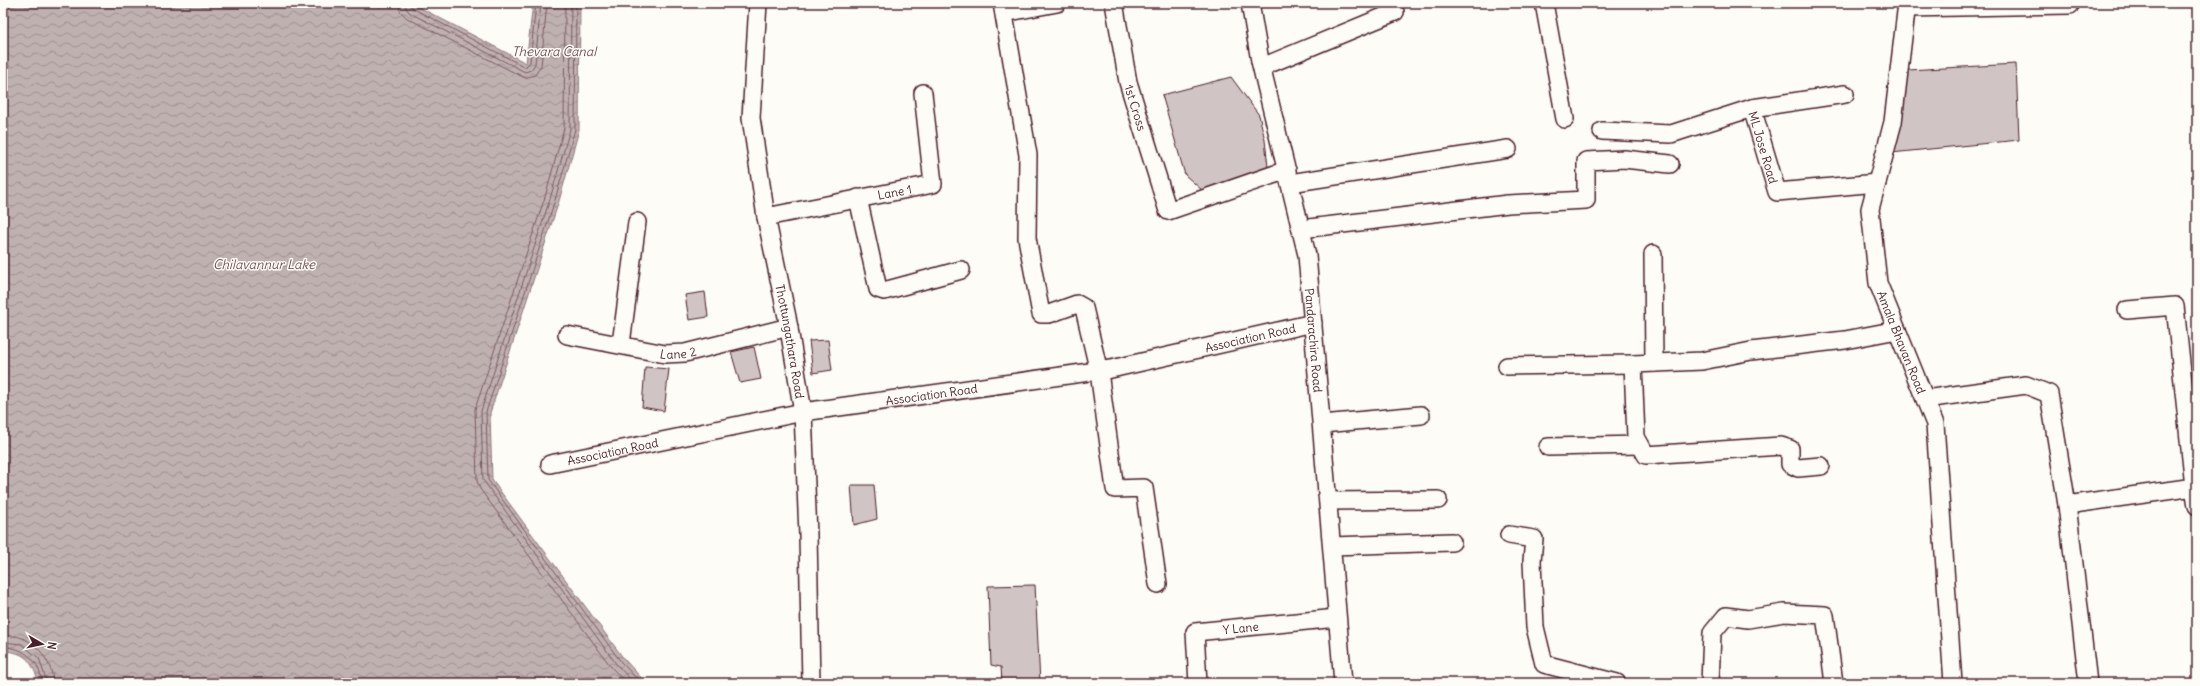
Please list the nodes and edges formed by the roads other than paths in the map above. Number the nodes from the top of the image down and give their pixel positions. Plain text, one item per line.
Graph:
1 (758, 3) edge
2 (1057, 3) edge
3 (1114, 3) edge
4 (1250, 3) edge
5 (1544, 3) edge
6 (1907, 5) edge
7 (2070, 5) dead end
8 (1003, 8) edge
9 (1395, 12) dead end
10 (1262, 67) junction
11 (923, 93) dead end
12 (1845, 94) dead end
13 (1752, 108) junction
14 (1565, 119) dead end
15 (1602, 131) dead end
16 (1508, 148) dead end
17 (1670, 164) dead end
18 (1288, 176) junction
19 (1877, 184) junction
20 (858, 198) junction
21 (766, 217) junction
22 (637, 222) dead end
23 (1301, 228) junction
24 (1653, 254) dead end
25 (961, 270) dead end
26 (2127, 310) dead end
27 (1313, 323) junction
28 (789, 327) junction
29 (1897, 330) junction
30 (567, 335) dead end
31 (621, 344) junction
32 (1654, 363) junction
33 (1633, 364) junction
34 (1507, 366) dead end
35 (1098, 372) junction
36 (1925, 400) junction
37 (803, 412) junction
38 (1421, 415) dead end
39 (1322, 424) junction
40 (1639, 445) junction
41 (1548, 447) dead end
42 (550, 464) dead end
43 (1821, 466) dead end
44 (2194, 487) junction
45 (1438, 500) dead end
46 (1328, 501) junction
47 (2067, 505) junction
48 (2197, 506) edge
49 (1509, 535) dead end
50 (1452, 542) dead end
51 (1332, 546) junction
52 (1158, 584) dead end
53 (1337, 618) junction
54 (811, 683) edge
55 (1198, 683) edge
56 (1342, 683) edge
57 (1617, 683) edge
58 (1710, 683) edge
59 (1834, 683) edge
60 (1953, 683) edge
61 (2088, 683) edge

1 - 21 street, Thottungathara Road
2 - 8 street
3 - 18 street, 1st Cross
4 - 10 street, Pandarachira Road
5 - 14 street
6 - 7 street
6 - 19 street, Amala Bhavan Road
8 - 35 street
9 - 10 street
10 - 18 street, Pandarachira Road
11 - 20 street, Lane 1
12 - 13 street
13 - 15 street, ML Jose Road
13 - 19 street, ML Jose Road
16 - 18 street
17 - 23 street
18 - 23 street, Pandarachira Road
19 - 29 street, Amala Bhavan Road
20 - 21 street, Lane 1
20 - 25 street
21 - 28 street, Thottungathara Road
22 - 31 street
23 - 27 street, Pandarachira Road
24 - 32 street
26 - 44 street
27 - 35 street, Association Road
27 - 39 street, Pandarachira Road
28 - 31 street, Lane 2
28 - 37 street, Thottungathara Road
29 - 32 street
29 - 36 street, Amala Bhavan Road
30 - 31 street, Lane 2
32 - 33 street
33 - 34 street
33 - 40 street
35 - 37 street, Association Road
35 - 52 street
36 - 47 street
36 - 60 street, Amala Bhavan Road
37 - 42 street, Association Road
37 - 54 street, Thottungathara Road
38 - 39 street
39 - 46 street, Pandarachira Road
40 - 41 street
40 - 43 street
44 - 47 street
44 - 48 street
45 - 46 street
46 - 51 street, Pandarachira Road
47 - 61 street
49 - 57 street
50 - 51 street
51 - 53 street, Pandarachira Road
53 - 55 street, Y Lane
53 - 56 street, Pandarachira Road
58 - 59 street

